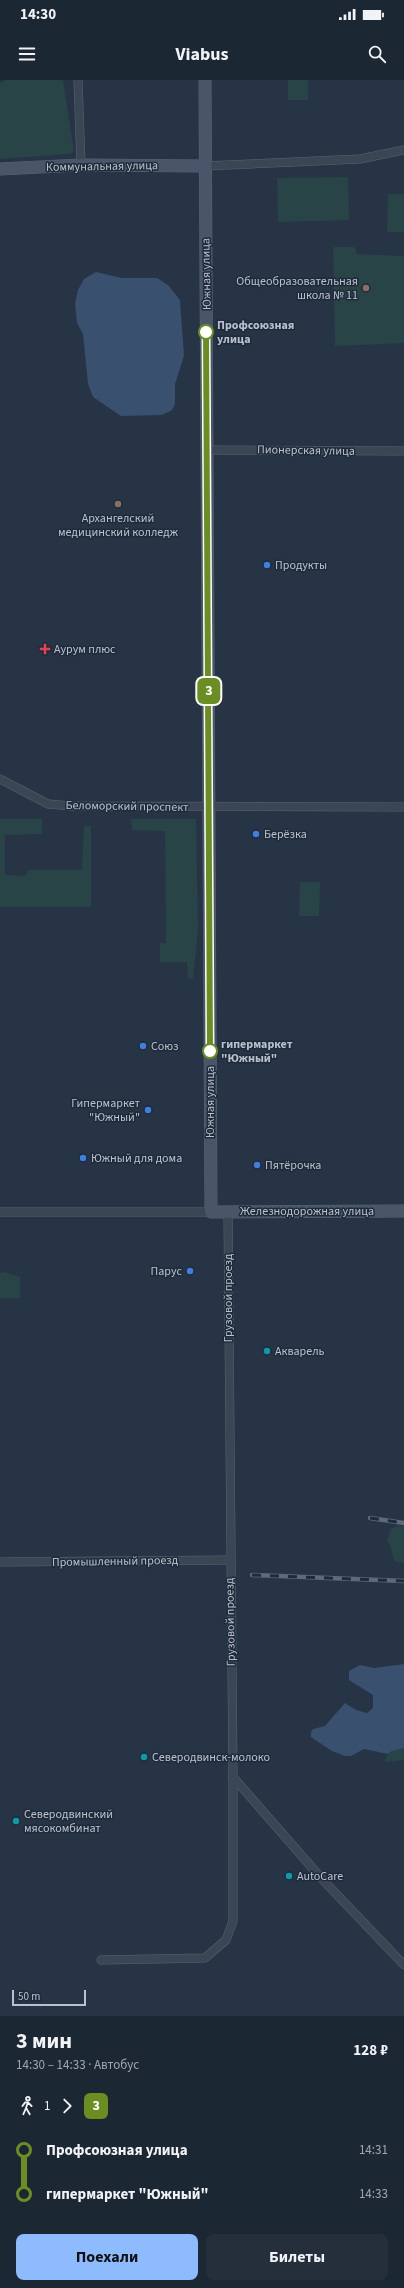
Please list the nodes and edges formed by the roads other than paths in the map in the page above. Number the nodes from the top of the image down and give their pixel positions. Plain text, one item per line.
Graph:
1 (78, 80) edge
2 (205, 80) edge
3 (404, 150) edge
4 (81, 165) junction
5 (204, 166) junction
6 (0, 169) edge
7 (208, 450) junction
8 (404, 451) edge
9 (0, 779) edge
10 (404, 807) edge
11 (210, 808) junction
12 (404, 1211) edge
13 (1, 1212) edge
14 (211, 1212) junction
15 (228, 1212) junction
16 (229, 1560) junction
17 (0, 1562) edge
18 (233, 1777) junction
19 (101, 1960) dead end
20 (404, 1965) edge

1 - 4 street
2 - 5 main road, Южная улица
3 - 5 street
4 - 5 main road, Коммунальная улица
4 - 6 main road, Коммунальная улица
5 - 7 main road, Южная улица
7 - 8 street, Пионерская улица
7 - 11 main road, Южная улица
9 - 11 street, Беломорский проспект
10 - 11 street, Беломорский проспект
11 - 14 main road, Южная улица
12 - 15 main road, Железнодорожная улица
13 - 14 street
14 - 15 main road, Железнодорожная улица
15 - 16 street, Грузовой проезд
16 - 17 street, Промышленный проезд
16 - 18 street, Грузовой проезд
18 - 19 street, Грузовой проезд
18 - 20 street

